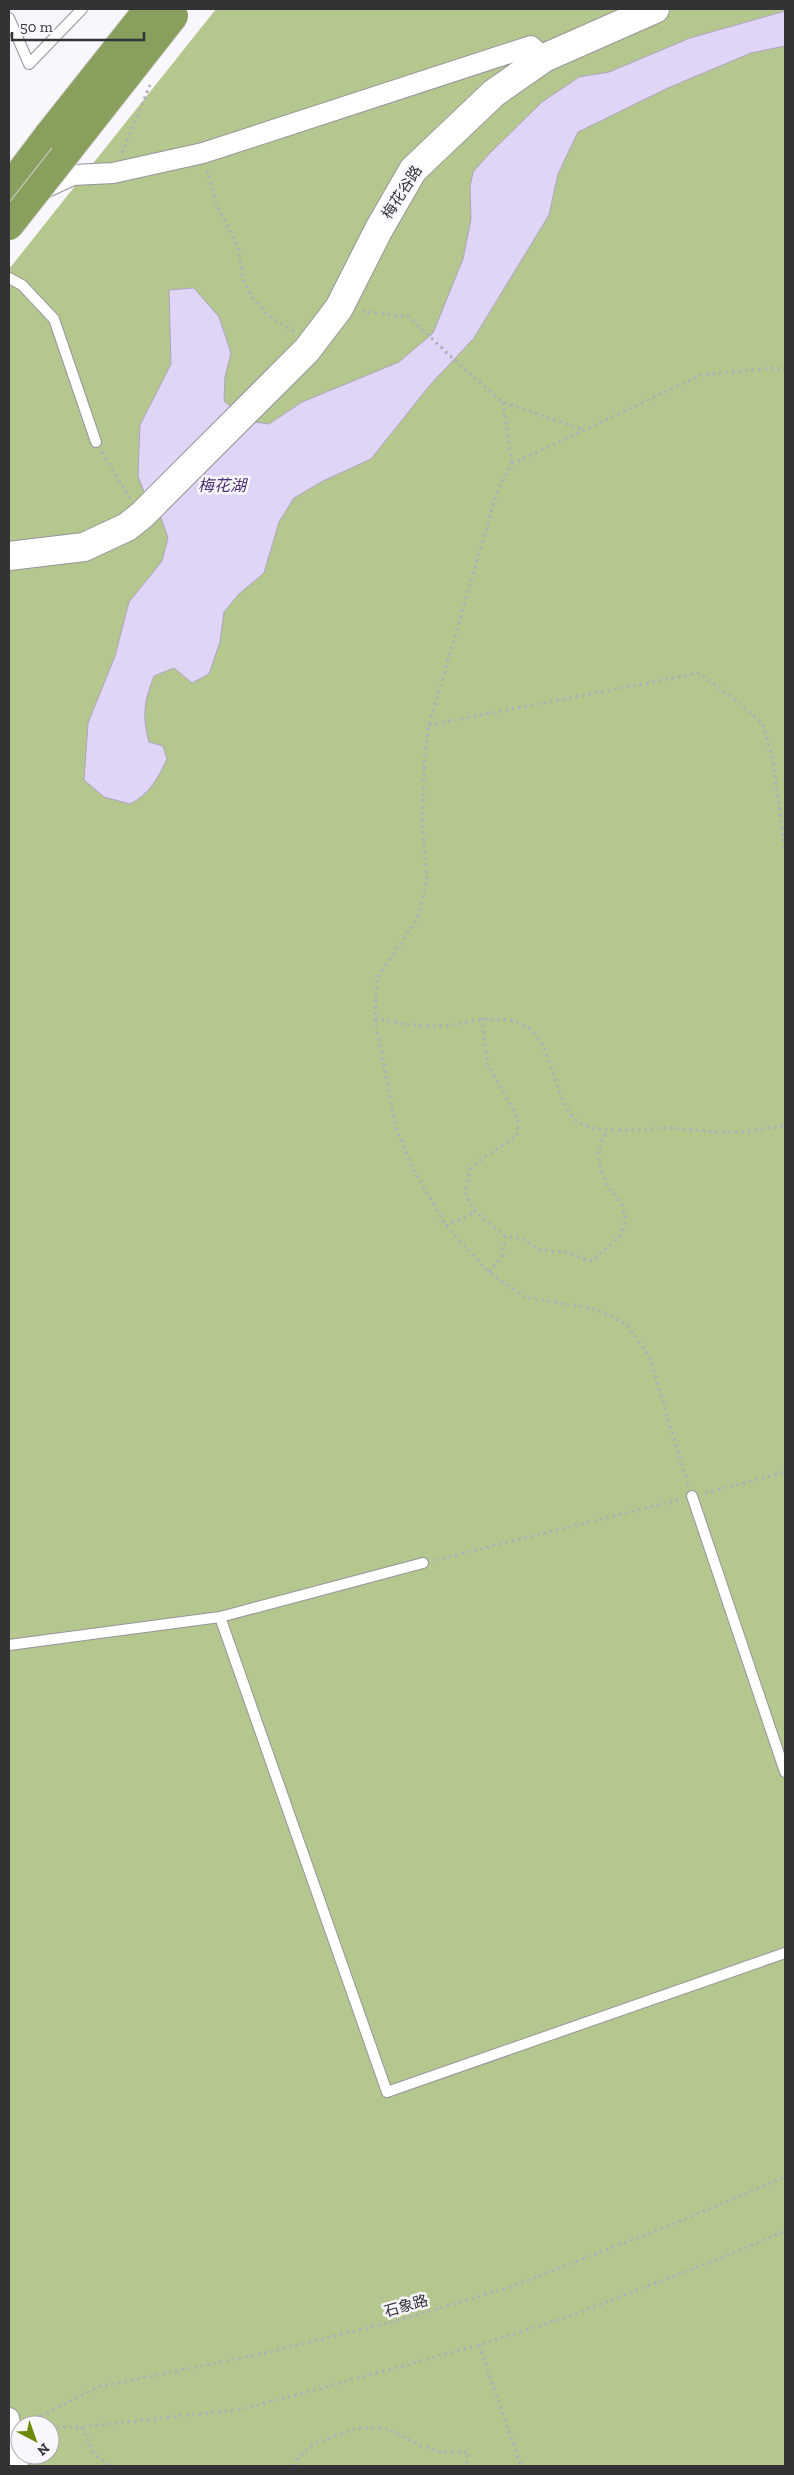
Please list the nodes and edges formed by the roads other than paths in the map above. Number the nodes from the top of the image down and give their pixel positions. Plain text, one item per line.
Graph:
1 (82, 9) edge
2 (148, 9) edge
3 (180, 9) edge
4 (655, 9) edge
5 (9, 18) edge
6 (544, 58) junction
7 (9, 187) edge
8 (9, 226) edge
9 (9, 278) edge
10 (96, 442) road end
11 (9, 556) edge
12 (692, 1496) road end
13 (423, 1563) road end
14 (220, 1617) junction
15 (9, 1645) edge
16 (785, 1772) edge
17 (785, 1953) edge
18 (9, 2418) edge
19 (18, 2466) edge

1 - 5 lane
2 - 7 highway, bridge
3 - 8 highway, bridge
4 - 6 street, 梅花谷路
6 - 8 street
6 - 11 street, 梅花谷路
9 - 10 lane
12 - 16 lane
13 - 14 lane
14 - 15 lane
14 - 17 lane
18 - 19 street

